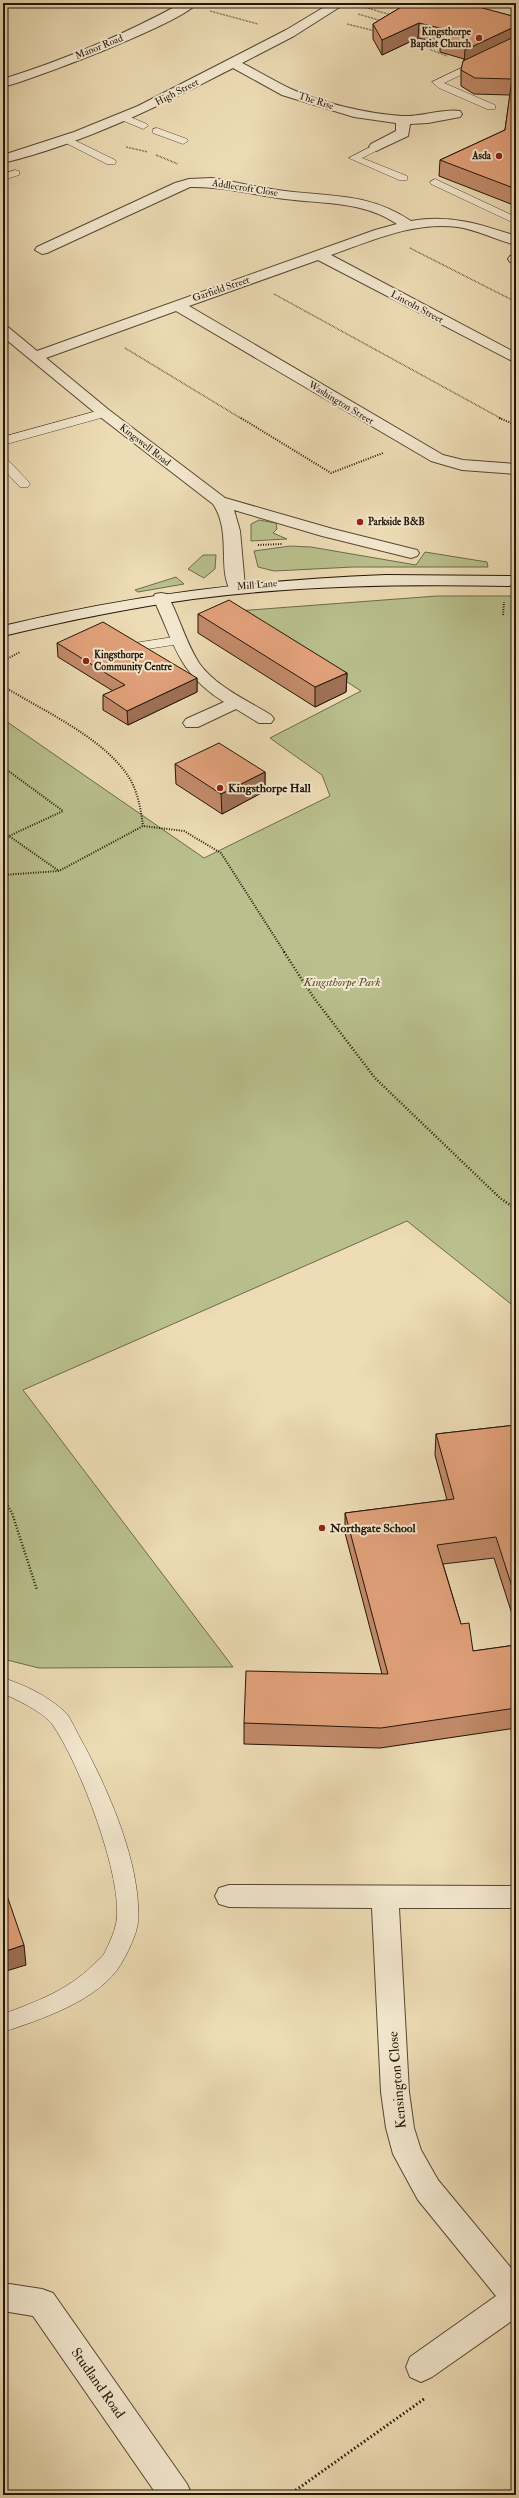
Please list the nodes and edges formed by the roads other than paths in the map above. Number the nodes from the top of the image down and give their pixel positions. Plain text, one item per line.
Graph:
1 (190, 4) edge
2 (336, 5) edge
3 (516, 45) edge
4 (234, 63) junction
5 (3, 84) edge
6 (491, 106) dead end
7 (455, 114) dead end
8 (123, 117) junction
9 (403, 120) junction
10 (143, 126) dead end
11 (157, 131) dead end
12 (66, 139) junction
13 (183, 141) dead end
14 (376, 147) joint
15 (3, 159) edge
16 (111, 162) dead end
17 (15, 173) dead end
18 (3, 177) edge
19 (403, 178) dead end
20 (435, 182) dead end
21 (516, 221) edge
22 (408, 225) junction
23 (516, 241) edge
24 (42, 250) dead end
25 (319, 255) junction
26 (177, 305) junction
27 (3, 330) edge
28 (36, 356) junction
29 (516, 359) edge
30 (104, 413) junction
31 (3, 441) edge
32 (3, 462) edge
33 (516, 469) edge
34 (24, 484) dead end
35 (219, 501) junction
36 (412, 554) dead end
37 (516, 572) edge
38 (516, 580) edge
39 (238, 587) junction
40 (161, 598) junction
41 (3, 631) edge
42 (180, 640) junction
43 (135, 647) edge
44 (238, 702) junction
45 (265, 719) dead end
46 (192, 724) dead end
47 (3, 1686) edge
48 (229, 1896) dead end
49 (385, 1897) junction
50 (516, 1897) edge
51 (3, 2023) edge
52 (3, 2297) edge
53 (516, 2297) edge
54 (516, 2300) edge
55 (426, 2380) road end
56 (176, 2495) edge

1 - 5 street, Manor Road
2 - 4 street, High Street
3 - 6 lane
4 - 8 street, High Street
4 - 9 street, The Rise
7 - 9 street, The Rise
8 - 10 lane
8 - 12 street, High Street
9 - 14 street
11 - 13 lane
12 - 15 street, High Street
12 - 16 lane
14 - 19 lane
17 - 18 lane
20 - 21 lane
22 - 23 street, Garfield Street
22 - 24 street, Addlecroft Close
22 - 25 street, Garfield Street
25 - 26 street, Garfield Street
25 - 29 street, Lincoln Street
26 - 28 street, Garfield Street
26 - 33 street, Washington Street
27 - 28 street, Kingswell Road
28 - 30 street, Kingswell Road
30 - 31 lane
30 - 35 street, Kingswell Road
32 - 34 lane
35 - 36 street
35 - 39 street, Kingswell Road
37 - 39 street
38 - 39 street, Mill Lane
39 - 40 street, Mill Lane
40 - 41 street, Mill Lane
40 - 42 street
42 - 43 lane
42 - 44 street
44 - 45 street
44 - 46 street
47 - 51 lane
48 - 49 street
49 - 50 street
49 - 53 street, Kensington Close
52 - 56 street, Studland Road
54 - 55 street

